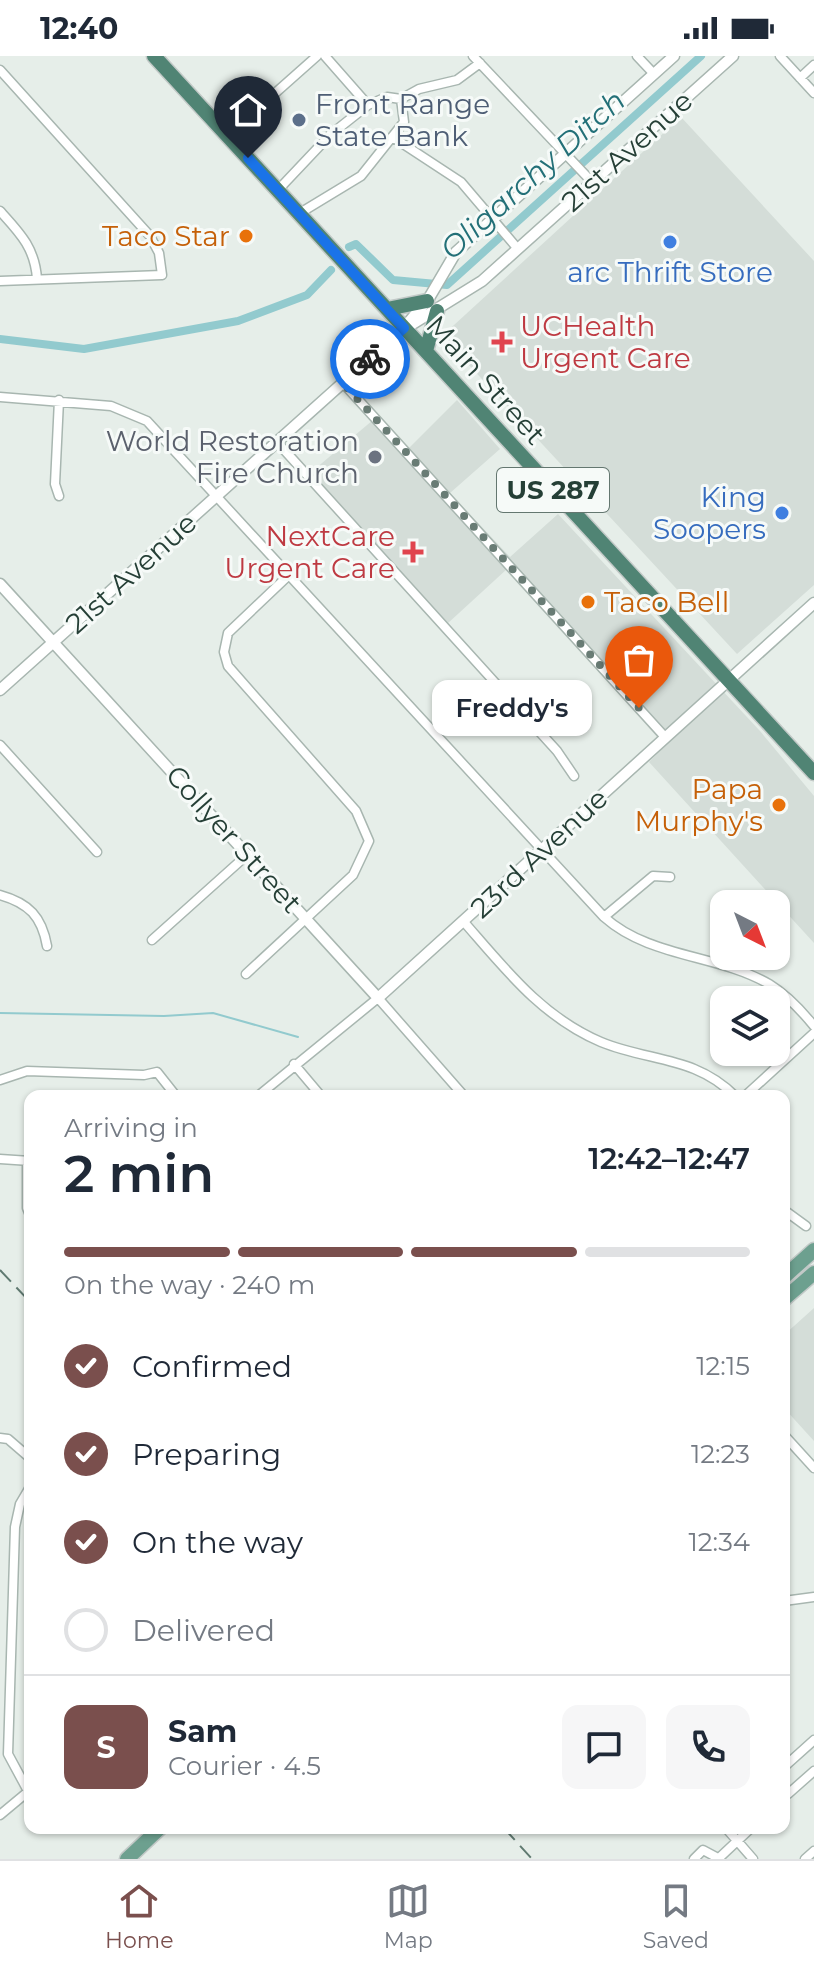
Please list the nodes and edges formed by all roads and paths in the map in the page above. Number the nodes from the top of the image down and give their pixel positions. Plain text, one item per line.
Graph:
1 (154, 56) edge
2 (317, 56) edge
3 (325, 56) edge
4 (637, 56) edge
5 (674, 56) edge
6 (733, 56) edge
7 (780, 56) edge
8 (476, 59) edge
9 (814, 65) edge
10 (0, 70) edge
11 (654, 74) junction
12 (800, 78) junction
13 (814, 93) edge
14 (401, 99) junction
15 (368, 105) junction
16 (228, 135) junction
17 (394, 138) junction
18 (569, 158) junction
19 (592, 182) junction
20 (278, 190) junction
21 (0, 211) edge
22 (300, 213) junction
23 (491, 220) junction
24 (518, 249) junction
25 (37, 279) junction
26 (0, 281) edge
27 (432, 301) junction
28 (387, 309) junction
29 (404, 328) junction
30 (426, 351) junction
31 (343, 383) junction
32 (0, 397) edge
33 (59, 400) junction
34 (277, 442) junction
35 (218, 495) junction
36 (59, 496) dead end
37 (290, 574) junction
38 (0, 584) edge
39 (814, 603) edge
40 (52, 643) junction
41 (730, 679) junction
42 (0, 690) edge
43 (665, 737) junction
44 (0, 745) edge
45 (814, 773) edge
46 (574, 776) dead end
47 (543, 851) junction
48 (97, 852) dead end
49 (248, 854) junction
50 (670, 877) dead end
51 (0, 895) edge
52 (604, 917) junction
53 (307, 919) junction
54 (464, 922) junction
55 (152, 940) dead end
56 (47, 946) dead end
57 (246, 974) dead end
58 (378, 998) junction
59 (811, 1022) edge
60 (814, 1033) edge
61 (294, 1064) junction
62 (0, 1080) edge
63 (256, 1084) dead end
64 (171, 1090) edge
65 (258, 1090) edge
66 (265, 1090) edge
67 (316, 1090) edge
68 (459, 1090) edge
69 (729, 1090) edge
70 (752, 1090) edge
71 (0, 1159) edge
72 (24, 1161) edge
73 (790, 1214) edge
74 (806, 1226) dead end
75 (814, 1250) edge
76 (790, 1272) edge
77 (814, 1273) edge
78 (790, 1294) edge
79 (0, 1438) edge
80 (790, 1442) edge
81 (24, 1453) edge
82 (814, 1468) edge
83 (24, 1497) edge
84 (814, 1597) edge
85 (790, 1600) edge
86 (0, 1622) edge
87 (11, 1623) junction
88 (5, 1640) edge
89 (814, 1740) edge
90 (790, 1762) edge
91 (814, 1771) edge
92 (24, 1781) edge
93 (790, 1790) edge
94 (24, 1794) edge
95 (0, 1815) edge
96 (154, 1834) edge
97 (731, 1834) edge
98 (745, 1834) edge
99 (737, 1841) junction
100 (814, 1851) edge
101 (718, 1858) edge
102 (127, 1859) edge
103 (694, 1859) edge
104 (753, 1859) edge
105 (805, 1859) edge

1 - 16 highway, Main Street / US 287
2 - 16 street
3 - 15 street
4 - 11 street
5 - 11 street, 21st Avenue
6 - 19 street, 21st Avenue
7 - 12 street
8 - 14 street
8 - 18 street
9 - 12 street
10 - 25 street
11 - 18 street, 21st Avenue
12 - 13 street
14 - 15 street
14 - 17 street
15 - 20 street
16 - 20 highway, Main Street / US 287
17 - 22 street
17 - 23 street
18 - 19 street
18 - 23 street, 21st Avenue
19 - 24 street, 21st Avenue
20 - 22 highway, Main Street / US 287
21 - 25 street
22 - 28 highway, Main Street / US 287
23 - 24 street
23 - 27 street, 21st Avenue
24 - 27 street, 21st Avenue
25 - 26 street
27 - 28 highway
27 - 29 street, 21st Avenue
27 - 30 highway
28 - 29 highway, Main Street / US 287
29 - 30 highway, Main Street / US 287
29 - 31 street, 21st Avenue
30 - 41 highway, Main Street / US 287
31 - 34 street, 21st Avenue
31 - 43 street
32 - 33 street
33 - 35 street
33 - 36 street
34 - 35 street, 21st Avenue
34 - 46 street
35 - 37 street
35 - 40 street, 21st Avenue
37 - 47 street
37 - 53 street
38 - 40 street, Collyer Street
39 - 41 street, 23rd Avenue
40 - 42 street, 21st Avenue
40 - 49 street, Collyer Street
41 - 43 street, 23rd Avenue
41 - 45 highway, Main Street / US 287
43 - 47 street, 23rd Avenue
44 - 48 street
47 - 52 street
47 - 54 street, 23rd Avenue
49 - 53 street, Collyer Street
49 - 55 street
50 - 52 street
51 - 56 street
52 - 59 street
53 - 57 street
53 - 58 street, Collyer Street
54 - 58 street, 23rd Avenue
54 - 69 street
58 - 61 street, 23rd Avenue
58 - 68 street, Collyer Street
60 - 70 street
61 - 66 street, 23rd Avenue
61 - 67 street
62 - 64 street
63 - 65 street
71 - 72 street
73 - 74 street
75 - 76 main road
77 - 78 main road
79 - 81 street
80 - 82 street
83 - 87 street
84 - 85 street
86 - 87 street
87 - 88 street
88 - 92 street
89 - 90 street
91 - 93 street
94 - 95 street
96 - 102 main road
97 - 99 street
98 - 99 street
99 - 101 street
99 - 104 street
100 - 105 street
101 - 103 street

